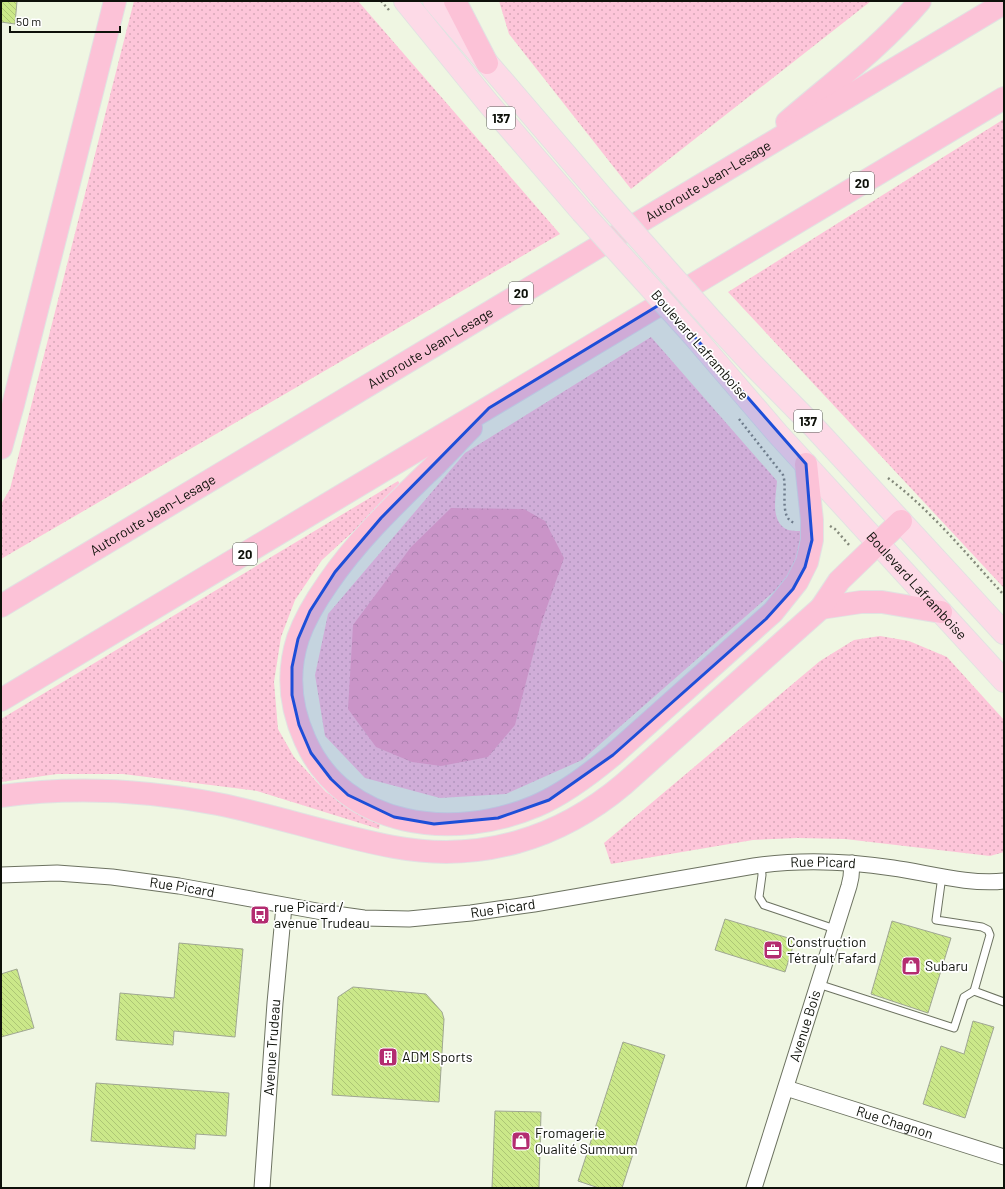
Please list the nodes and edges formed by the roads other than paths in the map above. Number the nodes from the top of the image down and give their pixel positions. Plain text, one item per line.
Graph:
1 (115, 1) edge
2 (405, 1) edge
3 (434, 1) edge
4 (455, 1) edge
5 (920, 1) edge
6 (1004, 3) edge
7 (487, 63) junction
8 (1004, 98) edge
9 (734, 166) junction
10 (489, 408) junction
11 (1, 448) edge
12 (806, 464) junction
13 (901, 521) junction
14 (878, 544) junction
15 (1, 606) edge
16 (821, 608) junction
17 (941, 612) junction
18 (1004, 633) edge
19 (1004, 681) edge
20 (1, 700) edge
21 (1, 796) edge
22 (852, 863) junction
23 (761, 865) junction
24 (1, 874) edge
25 (942, 876) junction
26 (1004, 881) edge
27 (284, 906) junction
28 (835, 929) junction
29 (818, 984) junction
30 (974, 991) junction
31 (1004, 1002) edge
32 (786, 1088) junction
33 (1004, 1157) edge
34 (262, 1188) edge
35 (754, 1188) edge

1 - 11 highway
2 - 12 main road, Boulevard Laframboise / 137, bridge
3 - 7 main road, Boulevard Laframboise / 137
4 - 7 highway
5 - 9 highway
6 - 9 highway, Autoroute Jean-Lesage / 20
7 - 13 main road, Boulevard Laframboise / 137, bridge
8 - 10 highway, 20
9 - 15 highway, Autoroute Jean-Lesage / 20
10 - 12 highway
10 - 20 highway, 20
12 - 14 main road, Boulevard Laframboise / 137
13 - 14 highway
13 - 18 main road, Boulevard Laframboise / 137
14 - 16 highway
14 - 17 main road, Boulevard Laframboise / 137
16 - 17 highway
16 - 21 highway
17 - 19 main road, Boulevard Laframboise / 137
22 - 23 street, Rue Picard
22 - 25 street, Rue Picard
22 - 28 street, Avenue Bois
23 - 27 street, Rue Picard
23 - 28 lane
24 - 27 street, Rue Picard
25 - 26 street, Rue Picard
25 - 30 lane
27 - 34 street, Avenue Trudeau
28 - 29 street, Avenue Bois
29 - 30 lane
29 - 32 street, Avenue Bois
30 - 31 lane
32 - 33 street, Rue Chagnon
32 - 35 street, Avenue Bois

